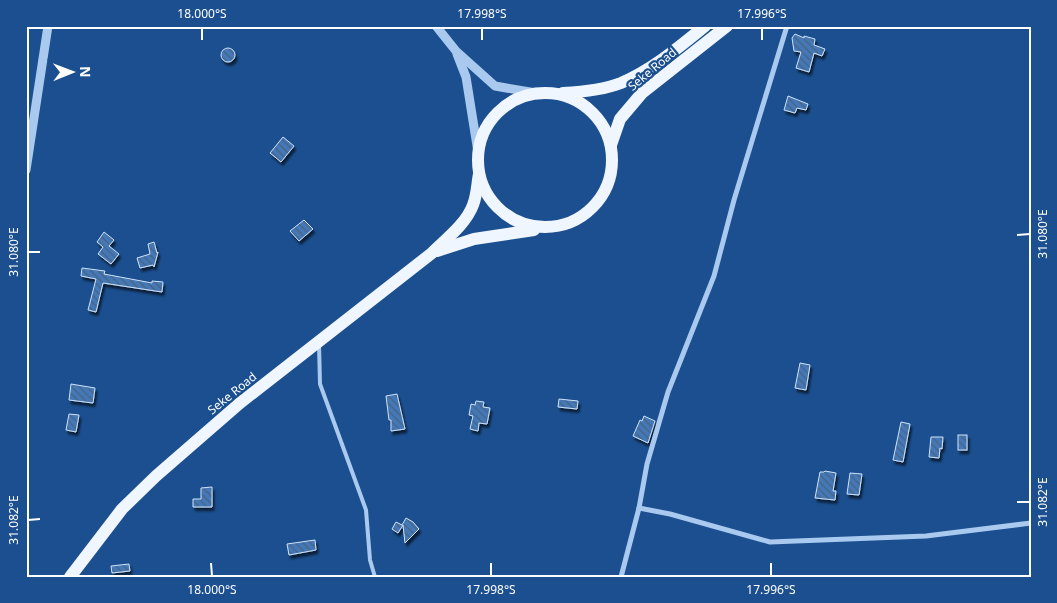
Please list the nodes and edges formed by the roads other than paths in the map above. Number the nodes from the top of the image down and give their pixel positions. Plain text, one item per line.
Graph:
1 (48, 26) edge
2 (436, 26) edge
3 (705, 26) edge
4 (727, 26) edge
5 (788, 26) edge
6 (456, 51) junction
7 (536, 93) junction
8 (556, 93) junction
9 (611, 145) junction
10 (478, 152) junction
11 (26, 170) edge
12 (479, 174) junction
13 (544, 228) junction
14 (432, 253) junction
15 (319, 342) junction
16 (639, 508) junction
17 (1031, 523) edge
18 (70, 577) edge
19 (375, 577) edge
20 (621, 577) edge

1 - 11 street
2 - 6 street
3 - 8 main road, Seke Road
4 - 9 main road, Seke Road
5 - 16 street
6 - 7 street
6 - 10 street
7 - 8 main road, Seke Road
7 - 10 main road, Seke Road
8 - 9 main road, Seke Road
9 - 13 main road, Seke Road
10 - 12 main road, Seke Road
12 - 13 main road, Seke Road
12 - 14 main road
13 - 14 main road
14 - 15 main road, Seke Road
15 - 18 main road, Seke Road
15 - 19 lane
16 - 17 street
16 - 20 street

